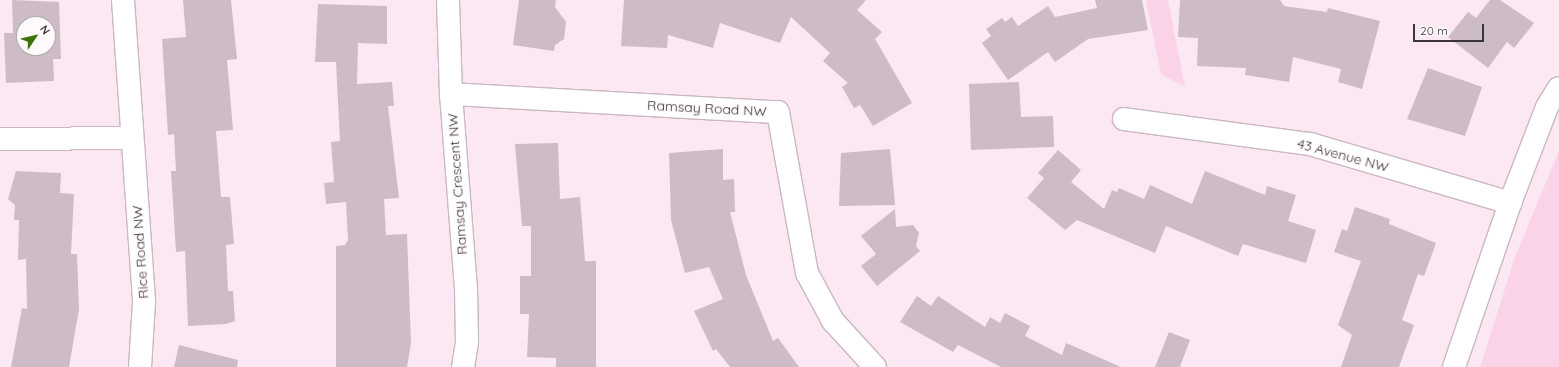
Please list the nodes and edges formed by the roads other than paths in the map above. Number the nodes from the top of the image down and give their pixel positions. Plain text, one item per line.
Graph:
1 (122, 0) edge
2 (448, 0) edge
3 (1559, 88) edge
4 (450, 94) junction
5 (1124, 119) dead end
6 (132, 138) junction
7 (0, 139) edge
8 (1510, 203) junction
9 (140, 367) edge
10 (463, 367) edge
11 (875, 367) edge
12 (1454, 367) edge

1 - 6 street, Rice Road NW
2 - 4 street, Ramsay Crescent NW
3 - 8 street
4 - 10 street, Ramsay Crescent NW
4 - 11 street, Ramsay Road NW
5 - 8 street, 43 Avenue NW
6 - 7 street
6 - 9 street, Rice Road NW
8 - 12 street

